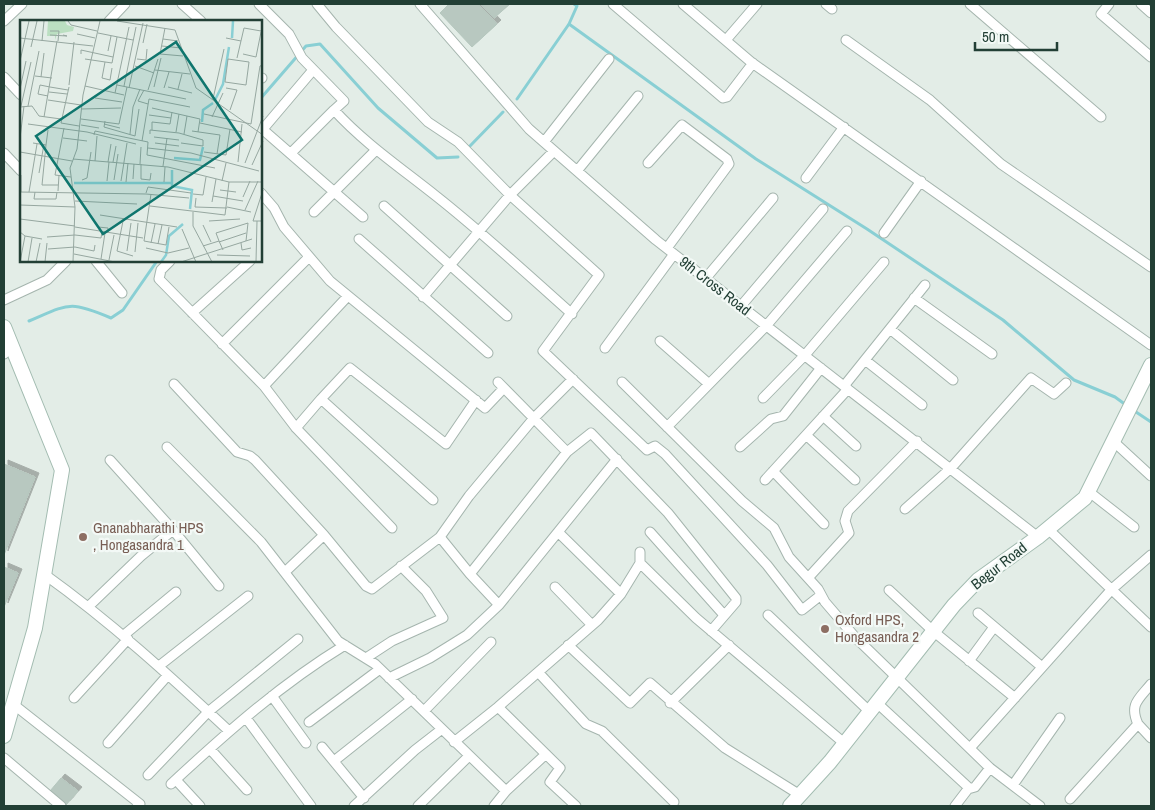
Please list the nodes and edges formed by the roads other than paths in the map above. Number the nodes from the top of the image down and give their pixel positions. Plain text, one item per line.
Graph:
1 (22, 4) edge
2 (125, 4) edge
3 (182, 4) edge
4 (259, 4) edge
5 (318, 4) edge
6 (420, 4) edge
7 (613, 4) edge
8 (683, 4) edge
9 (757, 4) edge
10 (970, 4) edge
11 (1109, 4) edge
12 (1141, 4) edge
13 (1151, 13) edge
14 (5, 16) edge
15 (110, 20) edge
16 (196, 20) edge
17 (726, 40) junction
18 (846, 40) dead end
19 (1151, 57) edge
20 (609, 59) dead end
21 (754, 63) junction
22 (313, 70) junction
23 (4, 77) edge
24 (20, 94) edge
25 (638, 96) dead end
26 (334, 110) junction
27 (1101, 117) dead end
28 (262, 128) edge
29 (844, 128) junction
30 (544, 142) junction
31 (376, 150) junction
32 (554, 151) junction
33 (4, 153) edge
34 (291, 153) junction
35 (648, 163) dead end
36 (20, 170) edge
37 (577, 171) junction
38 (806, 178) dead end
39 (921, 181) junction
40 (334, 191) junction
41 (262, 194) edge
42 (510, 196) junction
43 (773, 198) dead end
44 (384, 206) dead end
45 (823, 209) dead end
46 (314, 212) dead end
47 (363, 217) dead end
48 (847, 231) dead end
49 (478, 232) junction
50 (884, 232) dead end
51 (359, 239) dead end
52 (671, 251) junction
53 (308, 258) junction
54 (65, 262) edge
55 (97, 262) edge
56 (169, 262) edge
57 (249, 262) edge
58 (884, 262) dead end
59 (450, 266) junction
60 (1151, 267) edge
61 (706, 278) junction
62 (925, 285) dead end
63 (122, 294) dead end
64 (348, 296) junction
65 (423, 297) junction
66 (914, 298) junction
67 (4, 300) edge
68 (741, 306) junction
69 (192, 313) junction
70 (572, 314) junction
71 (507, 316) dead end
72 (766, 326) junction
73 (4, 327) edge
74 (890, 329) junction
75 (660, 341) dead end
76 (222, 344) junction
77 (1151, 345) edge
78 (605, 348) dead end
79 (8, 350) edge
80 (488, 353) dead end
81 (992, 354) dead end
82 (805, 355) junction
83 (865, 360) junction
84 (1151, 364) edge
85 (821, 368) junction
86 (573, 379) junction
87 (953, 380) dead end
88 (622, 382) dead end
89 (1066, 383) dead end
90 (174, 384) dead end
91 (709, 384) junction
92 (264, 386) junction
93 (846, 387) junction
94 (763, 398) dead end
95 (321, 399) junction
96 (476, 400) junction
97 (922, 405) dead end
98 (823, 416) junction
99 (534, 418) junction
100 (667, 427) junction
101 (296, 428) junction
102 (806, 435) junction
103 (917, 441) junction
104 (1113, 441) junction
105 (856, 446) dead end
106 (167, 447) dead end
107 (740, 447) dead end
108 (567, 452) junction
109 (616, 459) junction
110 (110, 460) dead end
111 (952, 468) junction
112 (773, 471) junction
113 (1151, 476) edge
114 (764, 480) dead end
115 (855, 480) dead end
116 (1088, 492) junction
117 (433, 500) dead end
118 (905, 509) dead end
119 (824, 524) dead end
120 (1134, 527) dead end
121 (392, 528) dead end
122 (173, 530) junction
123 (558, 532) junction
124 (650, 532) dead end
125 (1043, 533) junction
126 (324, 535) junction
127 (440, 537) junction
128 (640, 552) dead end
129 (1151, 555) edge
130 (640, 563) junction
131 (401, 566) junction
132 (285, 572) junction
133 (44, 574) junction
134 (470, 574) junction
135 (808, 578) junction
136 (219, 586) dead end
137 (556, 587) dead end
138 (889, 590) dead end
139 (1112, 590) junction
140 (176, 592) dead end
141 (621, 594) junction
142 (821, 595) junction
143 (248, 596) dead end
144 (500, 605) junction
145 (89, 606) junction
146 (978, 613) dead end
147 (724, 615) junction
148 (768, 615) dead end
149 (592, 626) junction
150 (994, 627) junction
151 (1151, 627) edge
152 (711, 631) junction
153 (933, 631) junction
154 (126, 637) junction
155 (298, 639) dead end
156 (491, 642) dead end
157 (568, 644) junction
158 (345, 645) junction
159 (729, 645) junction
160 (366, 658) junction
161 (969, 661) junction
162 (159, 666) junction
163 (1042, 667) junction
164 (380, 669) junction
165 (538, 672) junction
166 (168, 676) junction
167 (896, 676) junction
168 (389, 678) junction
169 (1151, 684) edge
170 (272, 696) junction
171 (74, 698) dead end
172 (1015, 698) junction
173 (412, 699) junction
174 (670, 702) junction
175 (13, 704) junction
176 (873, 706) junction
177 (498, 707) junction
178 (424, 711) junction
179 (208, 712) junction
180 (246, 718) junction
181 (1060, 718) dead end
182 (309, 722) dead end
183 (1138, 724) junction
184 (442, 729) junction
185 (230, 731) junction
186 (1150, 733) edge
187 (4, 736) edge
188 (454, 742) junction
189 (108, 743) dead end
190 (306, 743) dead end
191 (844, 743) junction
192 (322, 747) dead end
193 (970, 748) junction
194 (210, 749) junction
195 (546, 754) junction
196 (469, 756) junction
197 (4, 758) edge
198 (334, 761) junction
199 (990, 768) junction
200 (148, 775) dead end
201 (1013, 785) junction
202 (968, 789) junction
203 (248, 790) dead end
204 (506, 791) junction
205 (800, 795) junction
206 (364, 798) junction
207 (1070, 799) dead end
208 (674, 802) dead end
209 (61, 806) edge
210 (137, 806) edge
211 (200, 806) edge
212 (311, 806) edge
213 (354, 806) edge
214 (418, 806) edge
215 (494, 806) edge
216 (576, 806) edge
217 (790, 806) edge
218 (955, 806) edge
219 (1040, 806) edge

1 - 14 street
2 - 15 street
3 - 16 street
4 - 22 street
5 - 42 street
6 - 30 street, 9th Cross Road
7 - 21 street
8 - 17 street
9 - 17 street
10 - 27 street
11 - 19 street
12 - 13 street
17 - 21 street
18 - 60 street
20 - 30 street
21 - 29 street
22 - 26 street
22 - 28 street
23 - 24 street
25 - 37 street
26 - 31 street
26 - 34 street
28 - 34 street
29 - 38 street
29 - 39 street
30 - 32 street, 9th Cross Road
31 - 40 street
31 - 49 street
32 - 37 street, 9th Cross Road
32 - 42 street
33 - 36 street
34 - 40 street
35 - 52 street
37 - 52 street, 9th Cross Road
39 - 50 street
39 - 77 street
40 - 46 street
40 - 47 street
41 - 53 street
42 - 49 street
42 - 70 street
43 - 61 street
44 - 59 street
45 - 68 street
48 - 72 street
49 - 59 street
49 - 70 street
51 - 65 street
52 - 61 street, 9th Cross Road
52 - 78 street
53 - 64 street
53 - 76 street
54 - 67 street
55 - 63 street
56 - 69 street
57 - 69 street
58 - 82 street
59 - 65 street
59 - 71 street
61 - 68 street, 9th Cross Road
62 - 66 street
64 - 92 street
64 - 96 street
65 - 80 street
66 - 74 street
66 - 81 street
68 - 72 street, 9th Cross Road
69 - 76 street
70 - 86 street
72 - 82 street, 9th Cross Road
72 - 91 street
73 - 79 main road
74 - 83 street
74 - 87 street
75 - 91 street
76 - 92 street
79 - 133 main road
82 - 85 street, 9th Cross Road
82 - 94 street
83 - 93 street
83 - 97 street
84 - 104 main road, Begur Road
85 - 93 street, 9th Cross Road
85 - 107 street
86 - 99 street
86 - 142 street
88 - 100 street
89 - 111 street
90 - 126 street
91 - 100 street
92 - 101 street
93 - 98 street
93 - 103 street, 9th Cross Road
95 - 96 street
95 - 101 street
95 - 117 street
96 - 99 street
98 - 102 street
98 - 105 street
99 - 108 street
99 - 127 street
100 - 135 street
101 - 121 street
102 - 112 street
102 - 115 street
103 - 111 street, 9th Cross Road
103 - 135 street
104 - 113 street
104 - 116 main road, Begur Road
106 - 132 street
108 - 109 street
108 - 134 street
109 - 123 street
109 - 147 street
110 - 122 street
111 - 118 street
111 - 125 street, 9th Cross Road
112 - 114 street
112 - 119 street
116 - 120 street
116 - 125 main road, Begur Road
122 - 136 street
122 - 145 street
123 - 141 street
123 - 144 street
124 - 147 street
125 - 139 street, 9th Cross Road
125 - 153 main road, Begur Road
126 - 131 street
126 - 132 street
127 - 131 street
127 - 134 street
128 - 130 street
129 - 139 street
130 - 141 street
130 - 152 street
131 - 160 street
132 - 158 street
133 - 145 street
133 - 175 main road
134 - 144 street
135 - 142 street
137 - 149 street
138 - 153 street
139 - 151 street, 9th Cross Road
139 - 163 street
140 - 154 street
141 - 149 street
142 - 167 street
143 - 162 street
144 - 168 street
145 - 154 street
146 - 150 street
147 - 152 street
148 - 176 street
149 - 157 street
150 - 161 street
150 - 163 street
152 - 159 street
153 - 161 street
153 - 167 main road, Begur Road
154 - 162 street
154 - 171 street
155 - 179 street
156 - 178 street
157 - 165 street
157 - 174 street
158 - 160 street
158 - 170 street
159 - 174 street
159 - 191 street
160 - 164 street
161 - 172 street
162 - 166 street
163 - 172 street
164 - 168 street
164 - 182 street
165 - 177 street
165 - 208 street
166 - 179 street
166 - 189 street
167 - 176 main road, Begur Road
167 - 193 street
168 - 173 street
169 - 183 street
170 - 180 street
170 - 190 street
172 - 193 street
173 - 178 street
173 - 198 street
174 - 205 street
175 - 187 main road
175 - 210 street
176 - 191 main road, Begur Road
176 - 202 street
177 - 188 street
177 - 195 street
178 - 184 street
179 - 185 street
179 - 200 street
180 - 185 street
180 - 212 street
181 - 201 street
183 - 186 street
183 - 207 street
184 - 188 street
184 - 206 street
185 - 194 street
188 - 196 street
191 - 205 main road, Begur Road
192 - 198 street
193 - 199 street
194 - 203 street
194 - 211 street
195 - 204 street
195 - 216 street
196 - 204 street
196 - 214 street
197 - 209 street
198 - 206 street
199 - 201 street
199 - 202 street
201 - 219 street
202 - 218 street
204 - 215 street
205 - 217 main road, Begur Road
206 - 213 street

